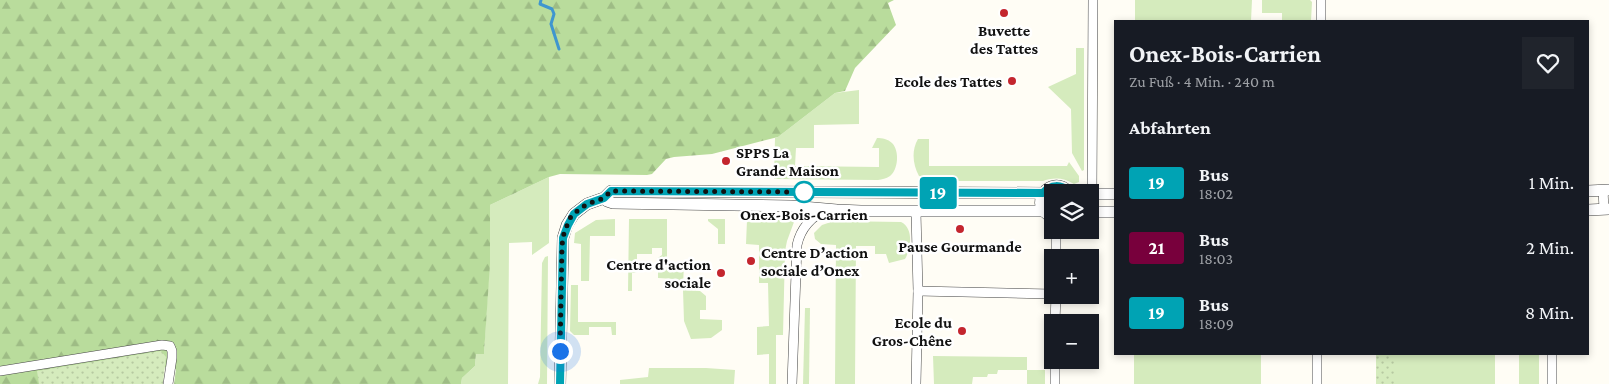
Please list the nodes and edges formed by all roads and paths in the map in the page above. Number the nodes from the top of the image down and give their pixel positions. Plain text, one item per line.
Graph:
1 (1093, 0) edge
2 (1321, 0) edge
3 (1321, 20) edge
4 (1091, 184) edge
5 (1606, 190) edge
6 (1589, 191) edge
7 (916, 192) junction
8 (1043, 193) joint
9 (1099, 194) edge
10 (1114, 194) edge
11 (604, 198) junction
12 (1044, 207) edge
13 (828, 209) junction
14 (1607, 209) edge
15 (1589, 210) edge
16 (916, 212) junction
17 (1099, 212) edge
18 (1114, 212) edge
19 (1044, 214) edge
20 (918, 291) junction
21 (1044, 294) edge
22 (1317, 355) edge
23 (1552, 355) edge
24 (1055, 369) edge
25 (0, 371) edge
26 (168, 384) edge
27 (560, 384) edge
28 (792, 384) edge
29 (916, 384) edge
30 (1054, 384) edge
31 (1316, 384) edge
32 (1552, 384) edge

1 - 4 street
2 - 3 street
5 - 6 street
5 - 14 street
7 - 8 street
7 - 11 street
7 - 16 street
8 - 12 street
9 - 10 street
11 - 13 street
11 - 27 street
13 - 16 street
13 - 28 street
14 - 15 street
16 - 19 street
16 - 20 street
17 - 18 street
20 - 21 street
20 - 29 street
22 - 31 street
23 - 32 street
24 - 30 street
25 - 26 street

